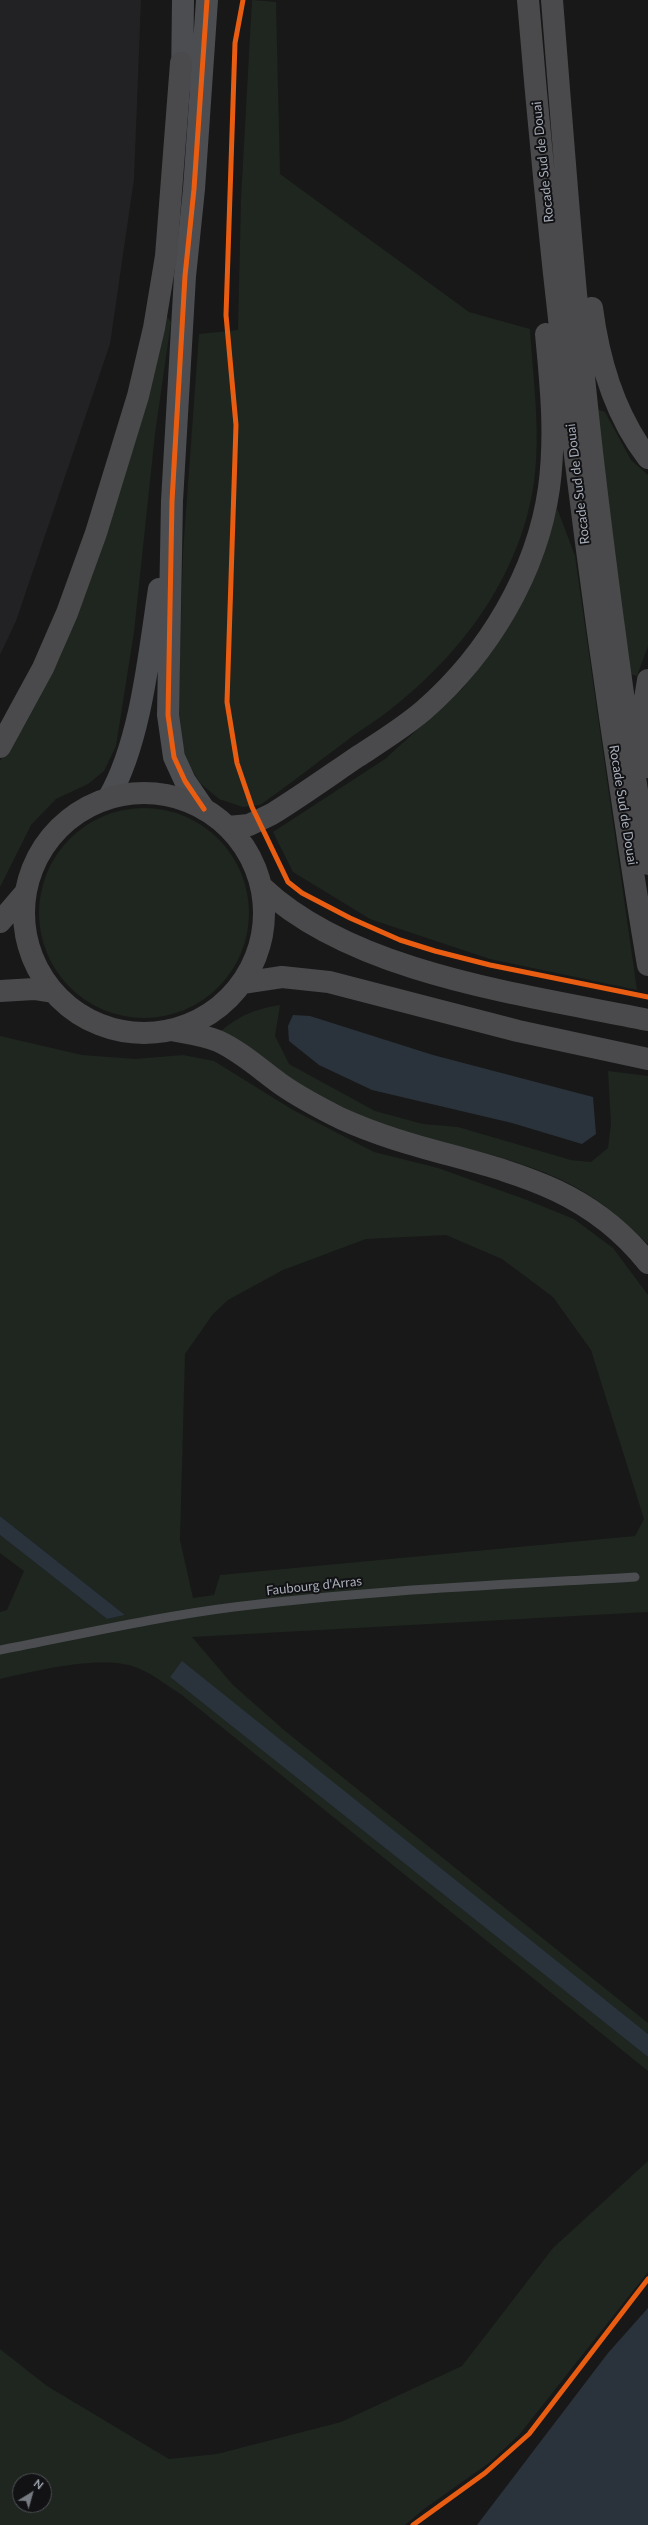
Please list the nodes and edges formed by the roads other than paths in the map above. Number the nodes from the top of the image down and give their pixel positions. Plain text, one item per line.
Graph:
1 (183, 0) edge
2 (207, 0) edge
3 (528, 0) edge
4 (552, 0) edge
5 (181, 63) junction
6 (540, 136) junction
7 (564, 154) junction
8 (185, 276) junction
9 (648, 458) edge
10 (172, 501) junction
11 (648, 680) edge
12 (0, 747) edge
13 (648, 782) edge
14 (109, 797) junction
15 (204, 809) junction
16 (228, 827) junction
17 (648, 864) edge
18 (262, 887) junction
19 (25, 893) junction
20 (0, 922) edge
21 (647, 957) edge
22 (242, 984) junction
23 (0, 991) edge
24 (53, 992) junction
25 (648, 1020) edge
26 (171, 1030) junction
27 (648, 1059) edge
28 (648, 1263) edge
29 (635, 1577) dead end
30 (0, 1650) edge

1 - 5 street
2 - 8 street
3 - 6 main road, Rocade Sud de Douai
4 - 7 main road, Rocade Sud de Douai
5 - 8 street
5 - 12 main road
6 - 16 main road
6 - 21 main road, Rocade Sud de Douai
7 - 9 main road
7 - 17 main road, Rocade Sud de Douai
8 - 10 street
10 - 14 street
10 - 15 street
11 - 13 main road
14 - 15 main road
14 - 19 main road
15 - 16 main road
16 - 18 main road
18 - 22 main road
18 - 25 main road
19 - 20 main road
19 - 24 main road
22 - 26 main road
22 - 27 main road
23 - 24 main road
24 - 26 main road
26 - 28 main road
29 - 30 lane, Faubourg d'Arras

